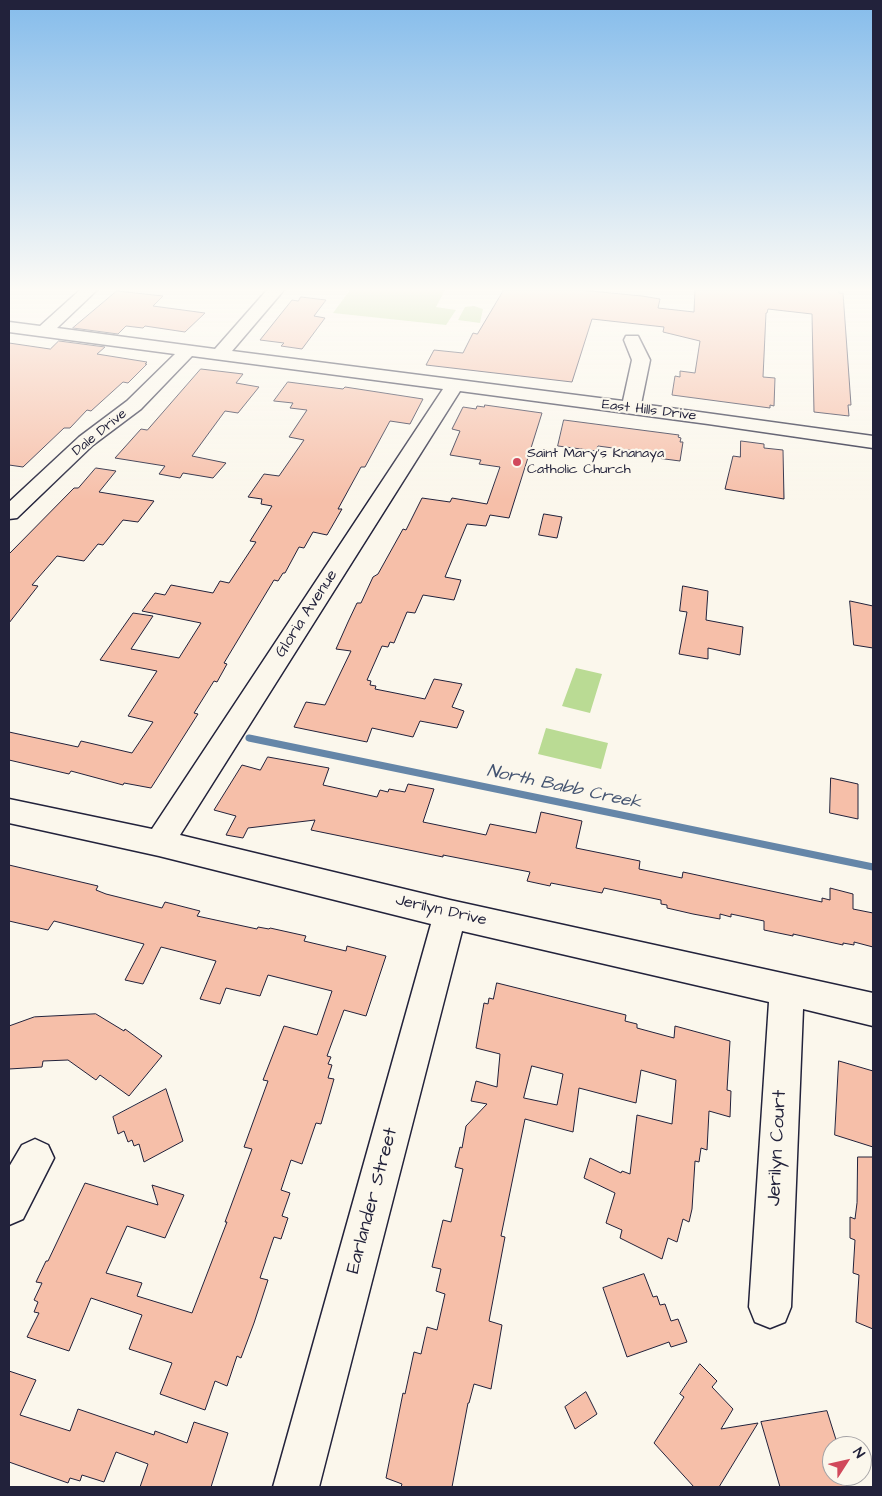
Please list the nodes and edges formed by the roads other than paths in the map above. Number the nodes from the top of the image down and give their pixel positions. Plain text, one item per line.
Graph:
1 (178, 360) edge
2 (263, 360) edge
3 (641, 360) edge
4 (454, 386) junction
5 (631, 408) junction
6 (873, 442) edge
7 (9, 513) edge
8 (9, 811) edge
9 (159, 843) junction
10 (450, 914) junction
11 (787, 989) junction
12 (873, 1009) edge
13 (35, 1158) dead end
14 (9, 1206) edge
15 (770, 1307) dead end
16 (296, 1487) edge

1 - 7 street, Dale Drive
2 - 4 street, East Hills Drive
3 - 5 street
4 - 5 street, East Hills Drive
4 - 9 street, Gloria Avenue
5 - 6 street, East Hills Drive
8 - 9 street, Jerilyn Drive
9 - 10 street, Jerilyn Drive
10 - 11 street, Jerilyn Drive
10 - 16 street, Earlander Street
11 - 12 street, Jerilyn Drive
11 - 15 street, Jerilyn Court
13 - 14 street

